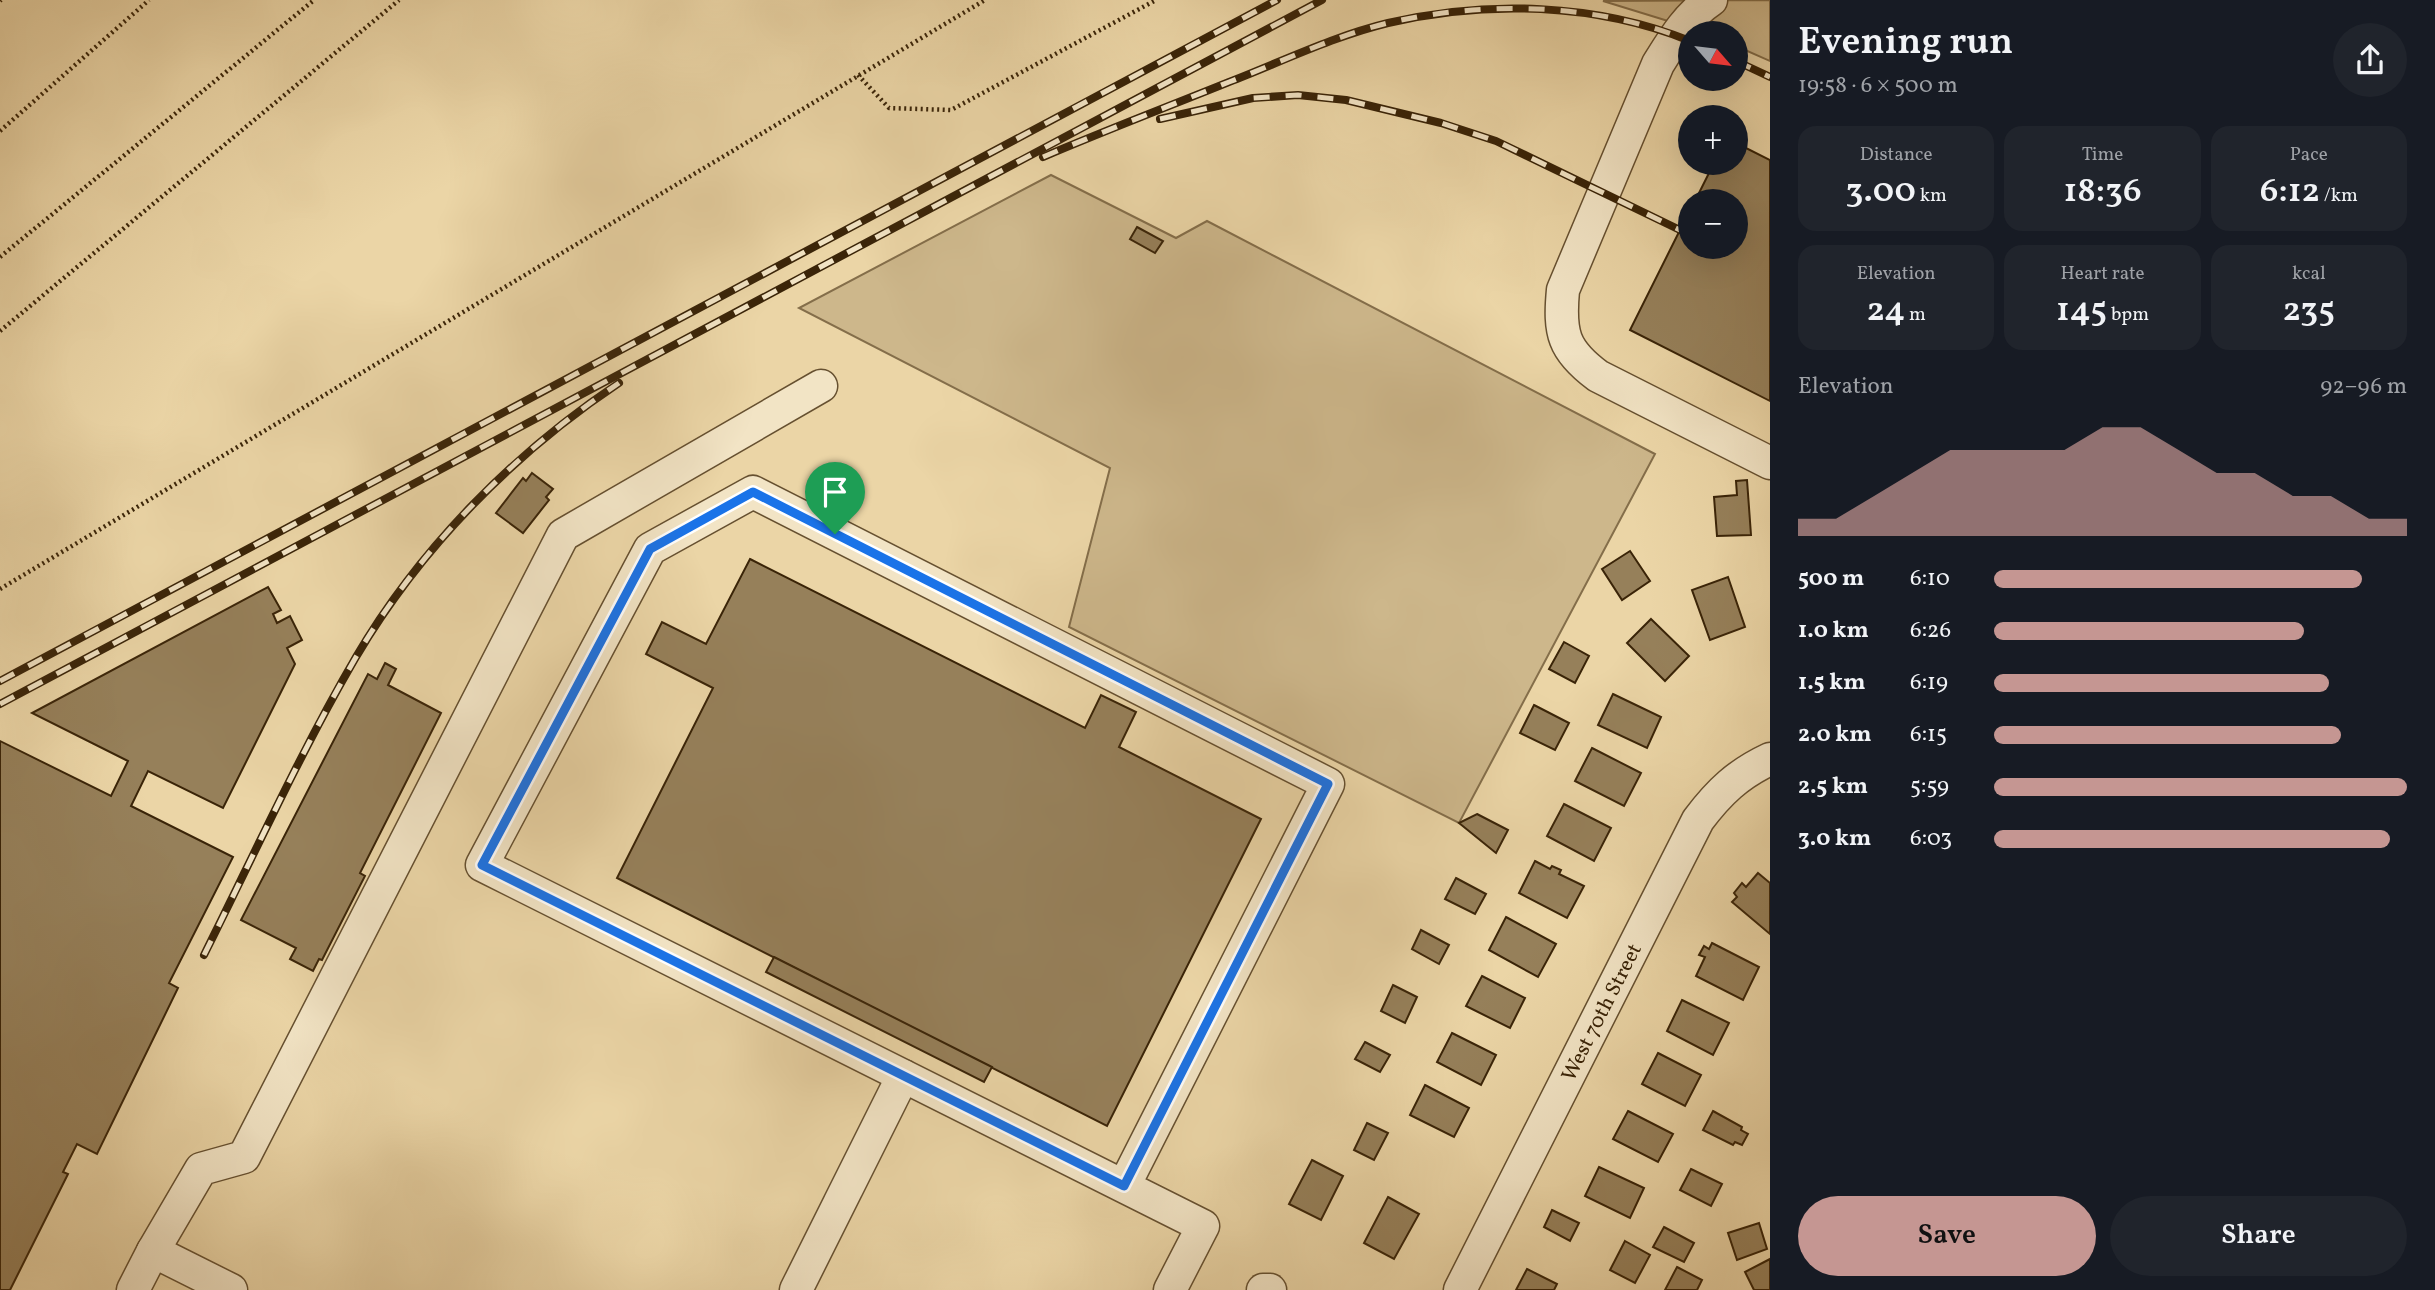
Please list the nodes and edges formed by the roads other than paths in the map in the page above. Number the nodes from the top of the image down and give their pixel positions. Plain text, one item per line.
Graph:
1 (1711, 0) edge
2 (821, 386) dead end
3 (1770, 463) edge
4 (1770, 759) edge
5 (903, 1076) junction
6 (1124, 1186) junction
7 (153, 1251) junction
8 (133, 1290) edge
9 (231, 1290) edge
10 (796, 1290) edge
11 (1170, 1290) edge
12 (1263, 1290) edge
13 (1270, 1290) edge
14 (1460, 1290) edge

1 - 3 street
2 - 7 street
4 - 14 street, West 70th Street
5 - 6 street
5 - 6 street
5 - 10 street
6 - 11 street
7 - 8 street
7 - 9 street
12 - 13 street

